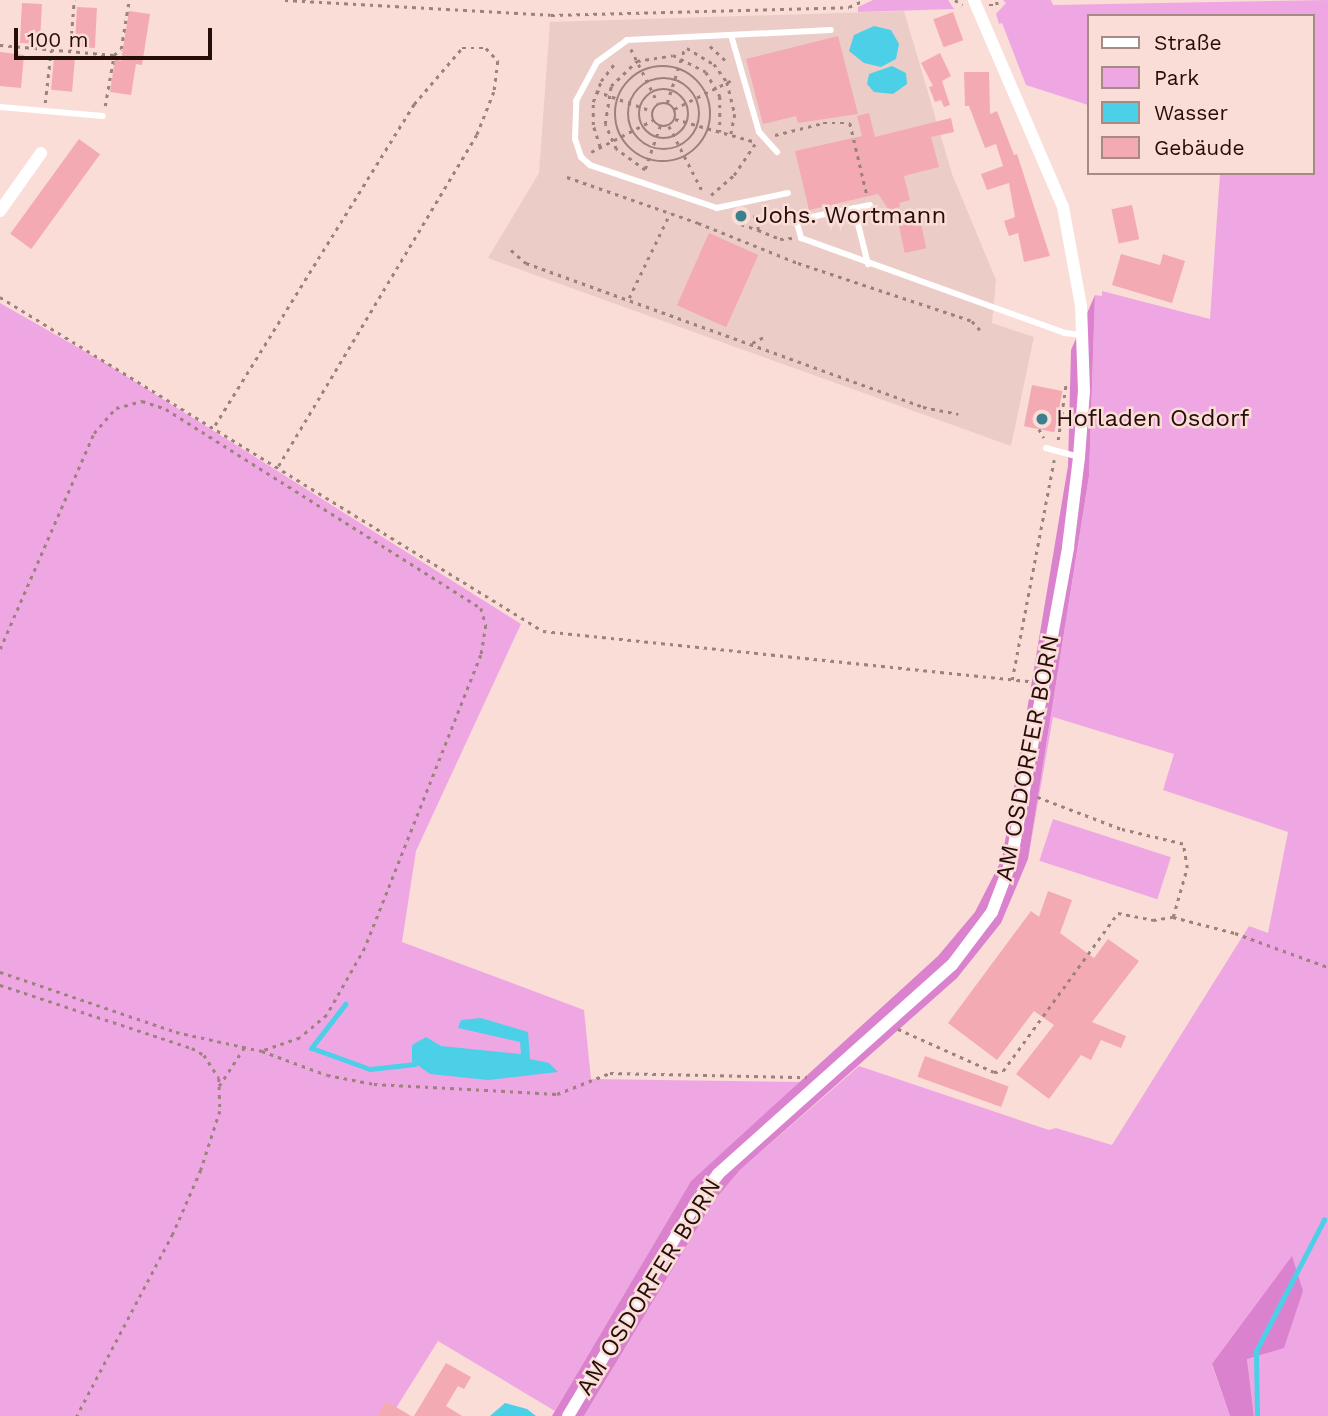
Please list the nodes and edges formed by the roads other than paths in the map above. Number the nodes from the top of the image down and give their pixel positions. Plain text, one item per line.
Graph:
1 (974, 0) edge
2 (831, 30) dead end
3 (731, 35) junction
4 (0, 107) edge
5 (103, 116) road end
6 (777, 152) dead end
7 (41, 153) dead end
8 (788, 193) dead end
9 (870, 205) road end
10 (854, 208) junction
11 (0, 211) edge
12 (868, 264) junction
13 (1082, 335) junction
14 (1046, 448) dead end
15 (1079, 457) junction
16 (568, 1416) edge

1 - 13 street, AM OSDORFER BORN
2 - 3 lane
3 - 6 lane
3 - 8 lane
4 - 5 lane
7 - 11 street
9 - 10 lane
10 - 12 lane
10 - 12 lane
12 - 13 lane
13 - 15 street, AM OSDORFER BORN
14 - 15 lane
15 - 16 street, AM OSDORFER BORN

